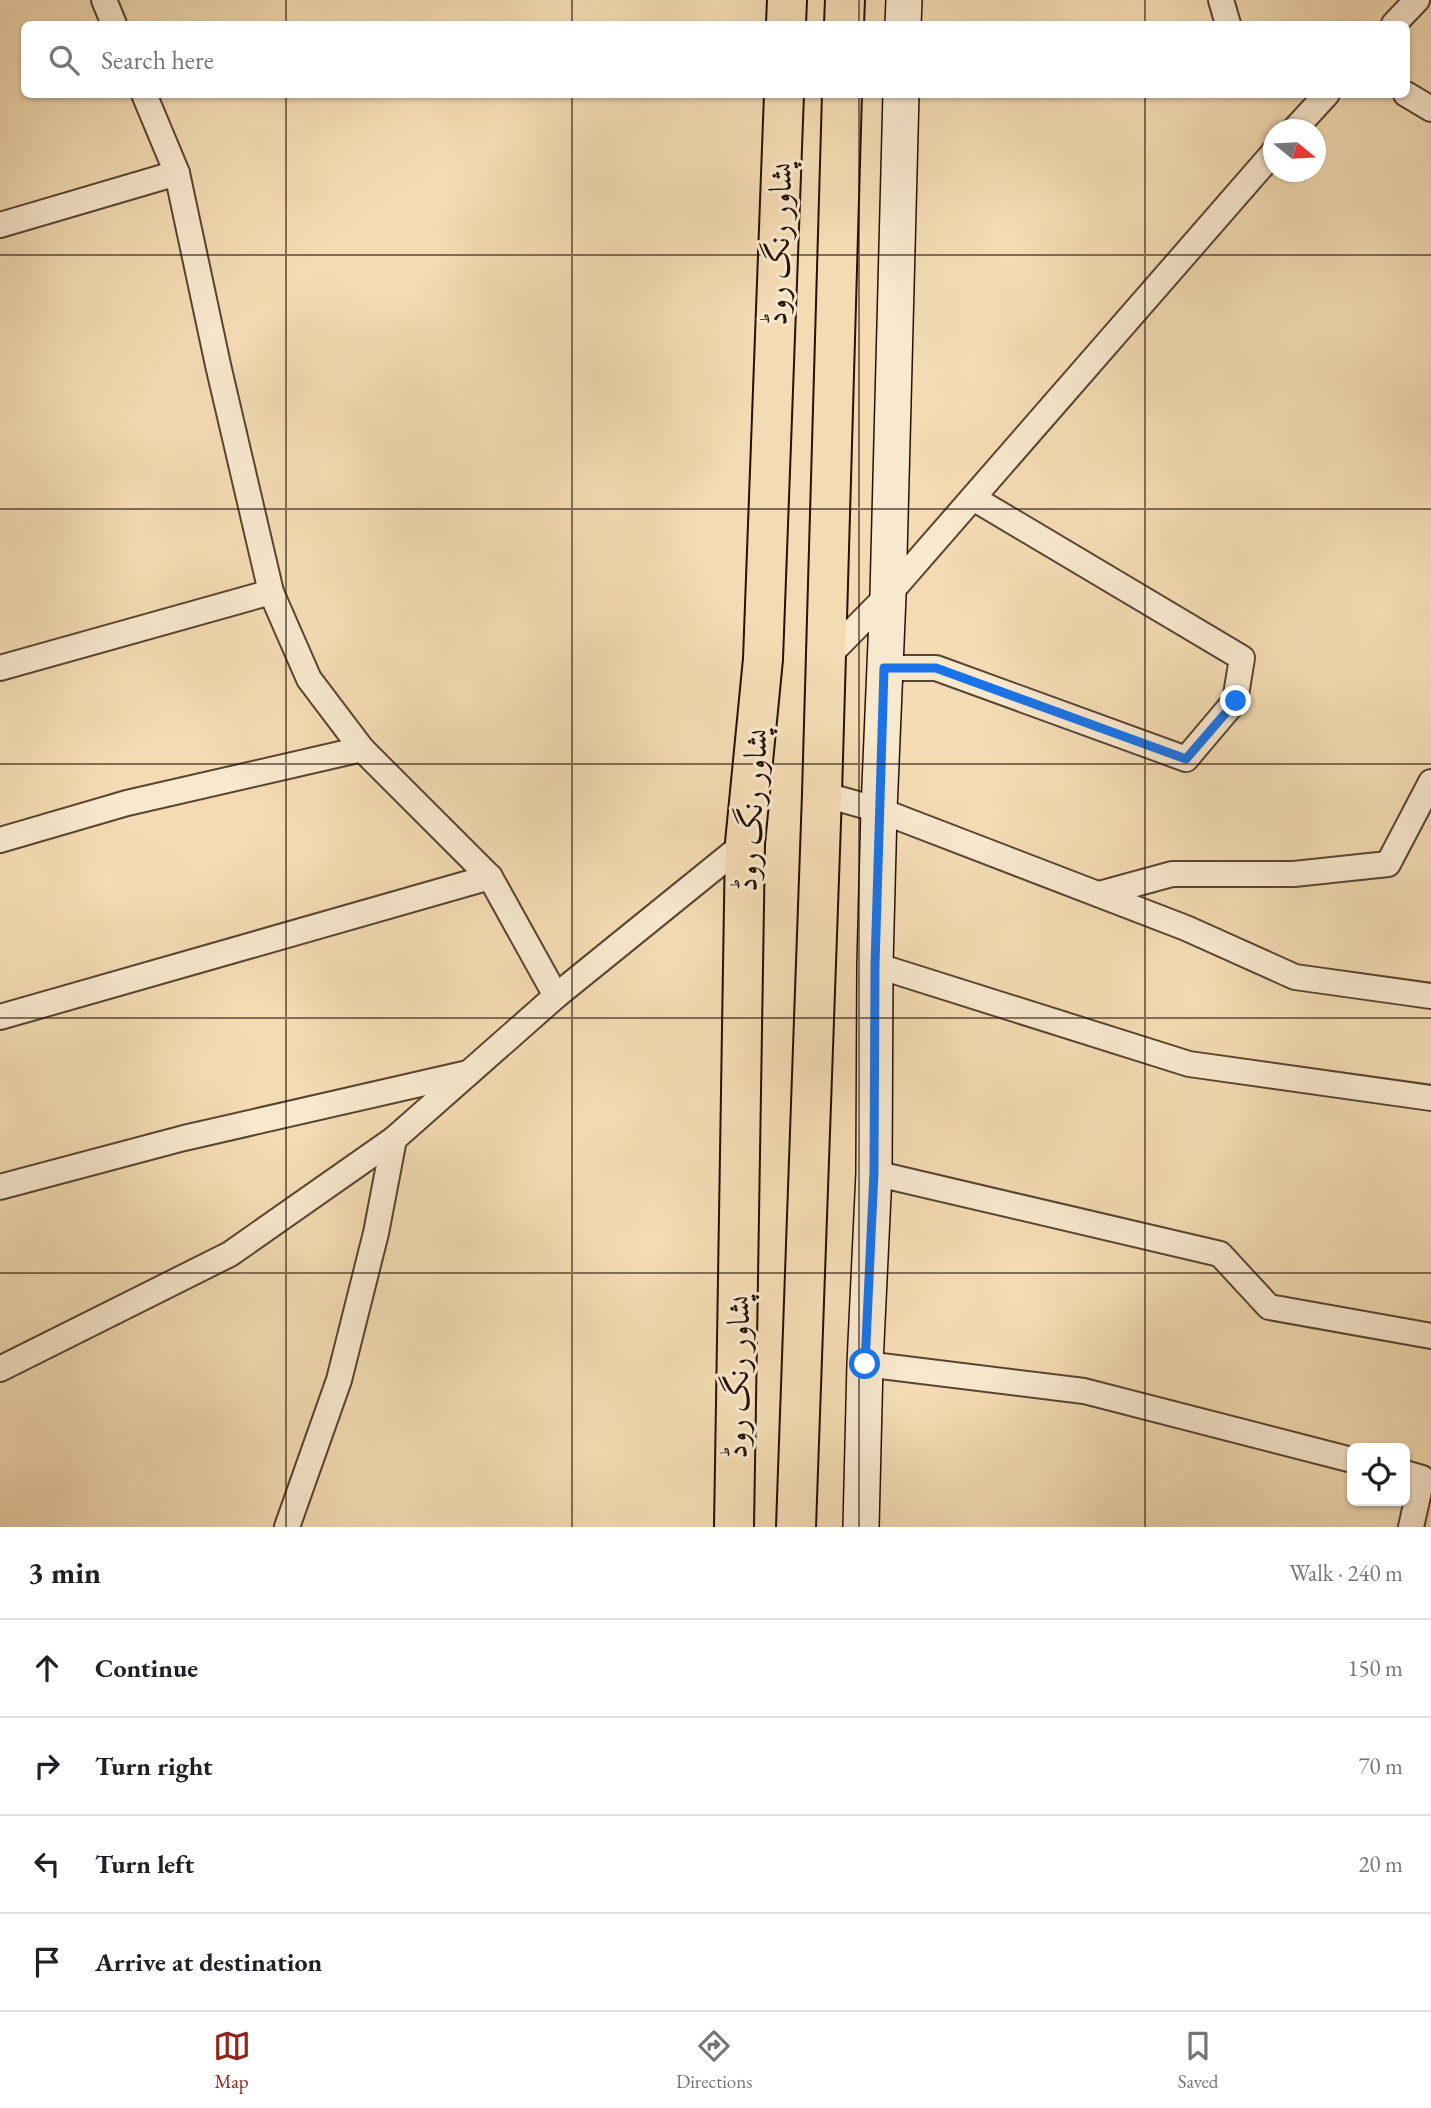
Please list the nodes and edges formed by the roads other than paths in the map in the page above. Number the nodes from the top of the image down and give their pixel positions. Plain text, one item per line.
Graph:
1 (104, 0) edge
2 (787, 0) edge
3 (845, 0) edge
4 (904, 0) edge
5 (1221, 0) edge
6 (1417, 0) edge
7 (113, 21) edge
8 (786, 21) edge
9 (844, 21) edge
10 (903, 21) edge
11 (1227, 21) edge
12 (1397, 21) edge
13 (1410, 96) edge
14 (146, 98) edge
15 (784, 98) edge
16 (842, 98) edge
17 (901, 98) edge
18 (1323, 98) edge
19 (1431, 109) edge
20 (1304, 119) edge
21 (1263, 164) edge
22 (177, 173) junction
23 (0, 225) edge
24 (973, 498) junction
25 (271, 592) junction
26 (888, 596) junction
27 (825, 659) junction
28 (0, 668) edge
29 (884, 668) junction
30 (362, 749) junction
31 (1431, 782) edge
32 (822, 794) junction
33 (879, 810) junction
34 (0, 840) edge
35 (745, 843) junction
36 (490, 877) junction
37 (1099, 894) junction
38 (875, 965) junction
39 (556, 996) junction
40 (1431, 996) edge
41 (0, 1017) edge
42 (472, 1072) junction
43 (1431, 1098) edge
44 (394, 1139) junction
45 (874, 1172) junction
46 (0, 1187) edge
47 (1431, 1336) edge
48 (865, 1364) junction
49 (0, 1369) edge
50 (1347, 1459) edge
51 (1410, 1474) edge
52 (287, 1527) edge
53 (734, 1527) edge
54 (796, 1527) edge
55 (861, 1527) edge
56 (1411, 1527) edge

1 - 7 street
2 - 8 highway
3 - 9 highway
4 - 10 street
5 - 11 street
6 - 12 street
13 - 19 street
14 - 22 street
15 - 35 highway, پشاور رنگ روڈ
16 - 27 highway, پشاور رنگ روڈ
17 - 26 street
18 - 20 street
21 - 24 street
22 - 23 street
22 - 25 street
24 - 26 street
24 - 29 street
25 - 28 street
25 - 30 street
26 - 27 street
26 - 29 street
27 - 32 highway, پشاور رنگ روڈ
29 - 33 street
30 - 34 street
30 - 36 street
31 - 37 street
32 - 33 street
32 - 54 highway, پشاور رنگ روڈ
33 - 37 street
33 - 38 street
35 - 39 street
35 - 53 highway, پشاور رنگ روڈ
36 - 39 street
36 - 41 street
37 - 40 street
38 - 43 street
38 - 45 street
39 - 42 street
42 - 44 street
42 - 46 street
44 - 49 street
44 - 52 street
45 - 47 street
45 - 48 street
48 - 50 street
48 - 55 street
51 - 56 street

